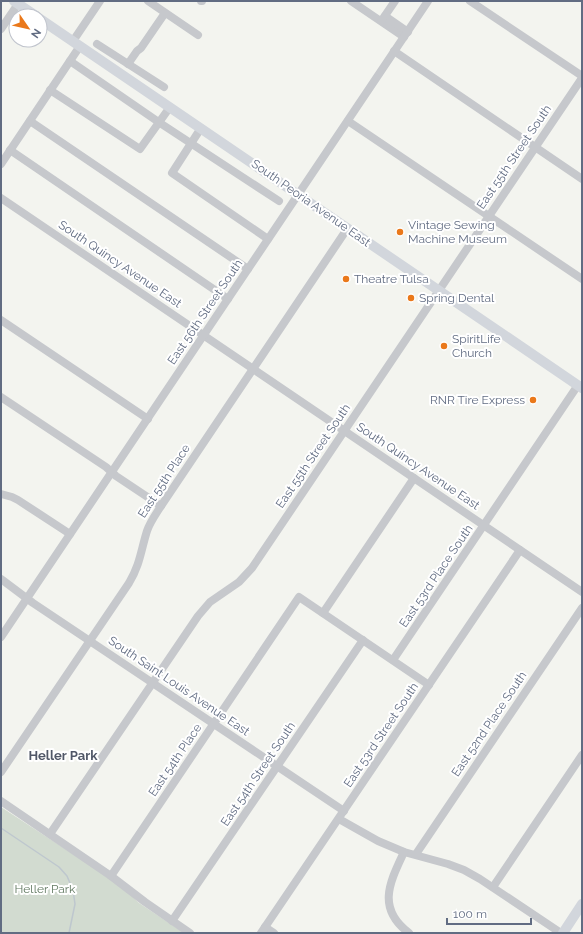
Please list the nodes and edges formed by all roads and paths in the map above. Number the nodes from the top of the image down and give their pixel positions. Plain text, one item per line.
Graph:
1 (100, 1) edge
2 (148, 1) edge
3 (351, 1) edge
4 (395, 1) edge
5 (428, 1) edge
6 (470, 1) edge
7 (17, 2) edge
8 (25, 8) edge
9 (165, 13) junction
10 (383, 18) junction
11 (48, 24) edge
12 (1, 29) edge
13 (406, 34) junction
14 (198, 35) dead end
15 (76, 43) junction
16 (97, 44) dead end
17 (394, 51) junction
18 (70, 61) junction
19 (130, 65) junction
20 (123, 75) junction
21 (582, 77) edge
22 (164, 88) dead end
23 (50, 90) junction
24 (170, 107) junction
25 (30, 121) junction
26 (348, 121) junction
27 (160, 123) junction
28 (201, 128) junction
29 (191, 143) junction
30 (535, 147) junction
31 (10, 150) junction
32 (1, 164) edge
33 (582, 179) edge
34 (298, 194) junction
35 (1, 198) edge
36 (279, 201) dead end
37 (489, 216) junction
38 (347, 228) junction
39 (268, 239) junction
40 (248, 269) junction
41 (582, 279) edge
42 (438, 290) junction
43 (228, 299) junction
44 (1, 320) edge
45 (203, 335) junction
46 (253, 368) junction
47 (580, 387) edge
48 (1, 397) edge
49 (148, 419) junction
50 (344, 430) junction
51 (112, 472) junction
52 (414, 478) junction
53 (1, 494) edge
54 (161, 506) junction
55 (484, 526) junction
56 (70, 534) junction
57 (520, 550) junction
58 (1, 579) edge
59 (582, 592) edge
60 (27, 598) junction
61 (582, 608) edge
62 (323, 613) junction
63 (1, 636) edge
64 (363, 640) junction
65 (90, 641) junction
66 (393, 660) junction
67 (152, 683) junction
68 (429, 685) junction
69 (214, 724) junction
70 (582, 755) edge
71 (277, 767) junction
72 (1, 772) edge
73 (1, 801) edge
74 (344, 811) junction
75 (338, 819) junction
76 (50, 834) junction
77 (404, 852) junction
78 (416, 854) junction
79 (112, 876) junction
80 (493, 887) junction
81 (582, 904) edge
82 (172, 921) junction
83 (263, 930) edge
84 (190, 933) edge
85 (274, 933) edge
86 (409, 933) edge
87 (562, 933) edge

1 - 15 street
2 - 9 street
3 - 10 street
4 - 10 street
5 - 13 street, East 56th Street South
6 - 21 street
7 - 8 main road
7 - 12 street
9 - 14 street
9 - 19 street
10 - 13 street
11 - 15 main road, South Peoria Avenue East
13 - 17 street, East 56th Street South
15 - 18 street
15 - 20 main road, South Peoria Avenue East
16 - 19 street
17 - 26 street, East 56th Street South
17 - 30 street
18 - 23 street
18 - 27 street, South Peoria Avenue East
19 - 20 street
19 - 22 street
20 - 24 main road, South Peoria Avenue East
21 - 30 street, East 55th Street South
23 - 25 street
23 - 27 street
24 - 27 street
24 - 28 main road, South Peoria Avenue East
25 - 31 street
25 - 40 street
26 - 34 street, East 56th Street South
26 - 37 street
27 - 29 street, South Peoria Avenue East
28 - 29 street
28 - 34 main road, South Peoria Avenue East
29 - 36 street, South Peoria Avenue East
29 - 39 street
30 - 33 street
30 - 37 street, East 55th Street South
31 - 32 street
31 - 43 street
34 - 38 main road, South Peoria Avenue East
34 - 39 street, East 56th Street South
35 - 45 street, South Quincy Avenue East
37 - 41 street
37 - 42 street, East 55th Street South
38 - 42 main road, South Peoria Avenue East
38 - 46 street, East 55th Place
39 - 40 street, East 56th Street South
40 - 43 street, East 56th Street South
42 - 47 main road, South Peoria Avenue East
42 - 50 street, East 55th Street South
43 - 45 street, East 56th Street South
44 - 49 street
45 - 46 street, South Quincy Avenue East
45 - 49 street, East 56th Street South
46 - 50 street, South Quincy Avenue East
46 - 54 street, East 55th Place
47 - 55 street, East 53rd Place South
48 - 51 street
49 - 51 street, East 56th Street South
50 - 52 street, South Quincy Avenue East
50 - 67 street, East 55th Street South
51 - 54 street
51 - 56 street, East 56th Street South
52 - 55 street, South Quincy Avenue East
52 - 62 street
53 - 56 street
54 - 65 street, East 55th Place
55 - 57 street, South Quincy Avenue East
55 - 66 street, East 53rd Place South
56 - 60 street, East 56th Street South
57 - 59 street, South Quincy Avenue East
57 - 68 street, East 53rd Street South
58 - 60 street, South Saint Louis Avenue East
60 - 63 street, East 56th Street South
60 - 65 street, South Saint Louis Avenue East
61 - 78 street, East 52nd Place South
62 - 64 street
62 - 69 street, East 54th Place
64 - 66 street
64 - 71 street, East 54th Street South
65 - 67 street, South Saint Louis Avenue East
65 - 72 street, East 55th Place
66 - 68 street
67 - 69 street, South Saint Louis Avenue East
67 - 76 street, East 55th Street South
68 - 74 street, East 53rd Street South
69 - 71 street, South Saint Louis Avenue East
69 - 79 street, East 54th Place
70 - 80 street
71 - 74 street, South Saint Louis Avenue East
71 - 82 street, East 54th Street South
73 - 76 street
74 - 75 street, East 53rd Street South
75 - 77 street
75 - 83 street, East 53rd Street South
76 - 79 street
77 - 78 street
77 - 86 street
78 - 80 street
79 - 82 street
80 - 87 street
81 - 87 main road
82 - 84 street
83 - 85 street

